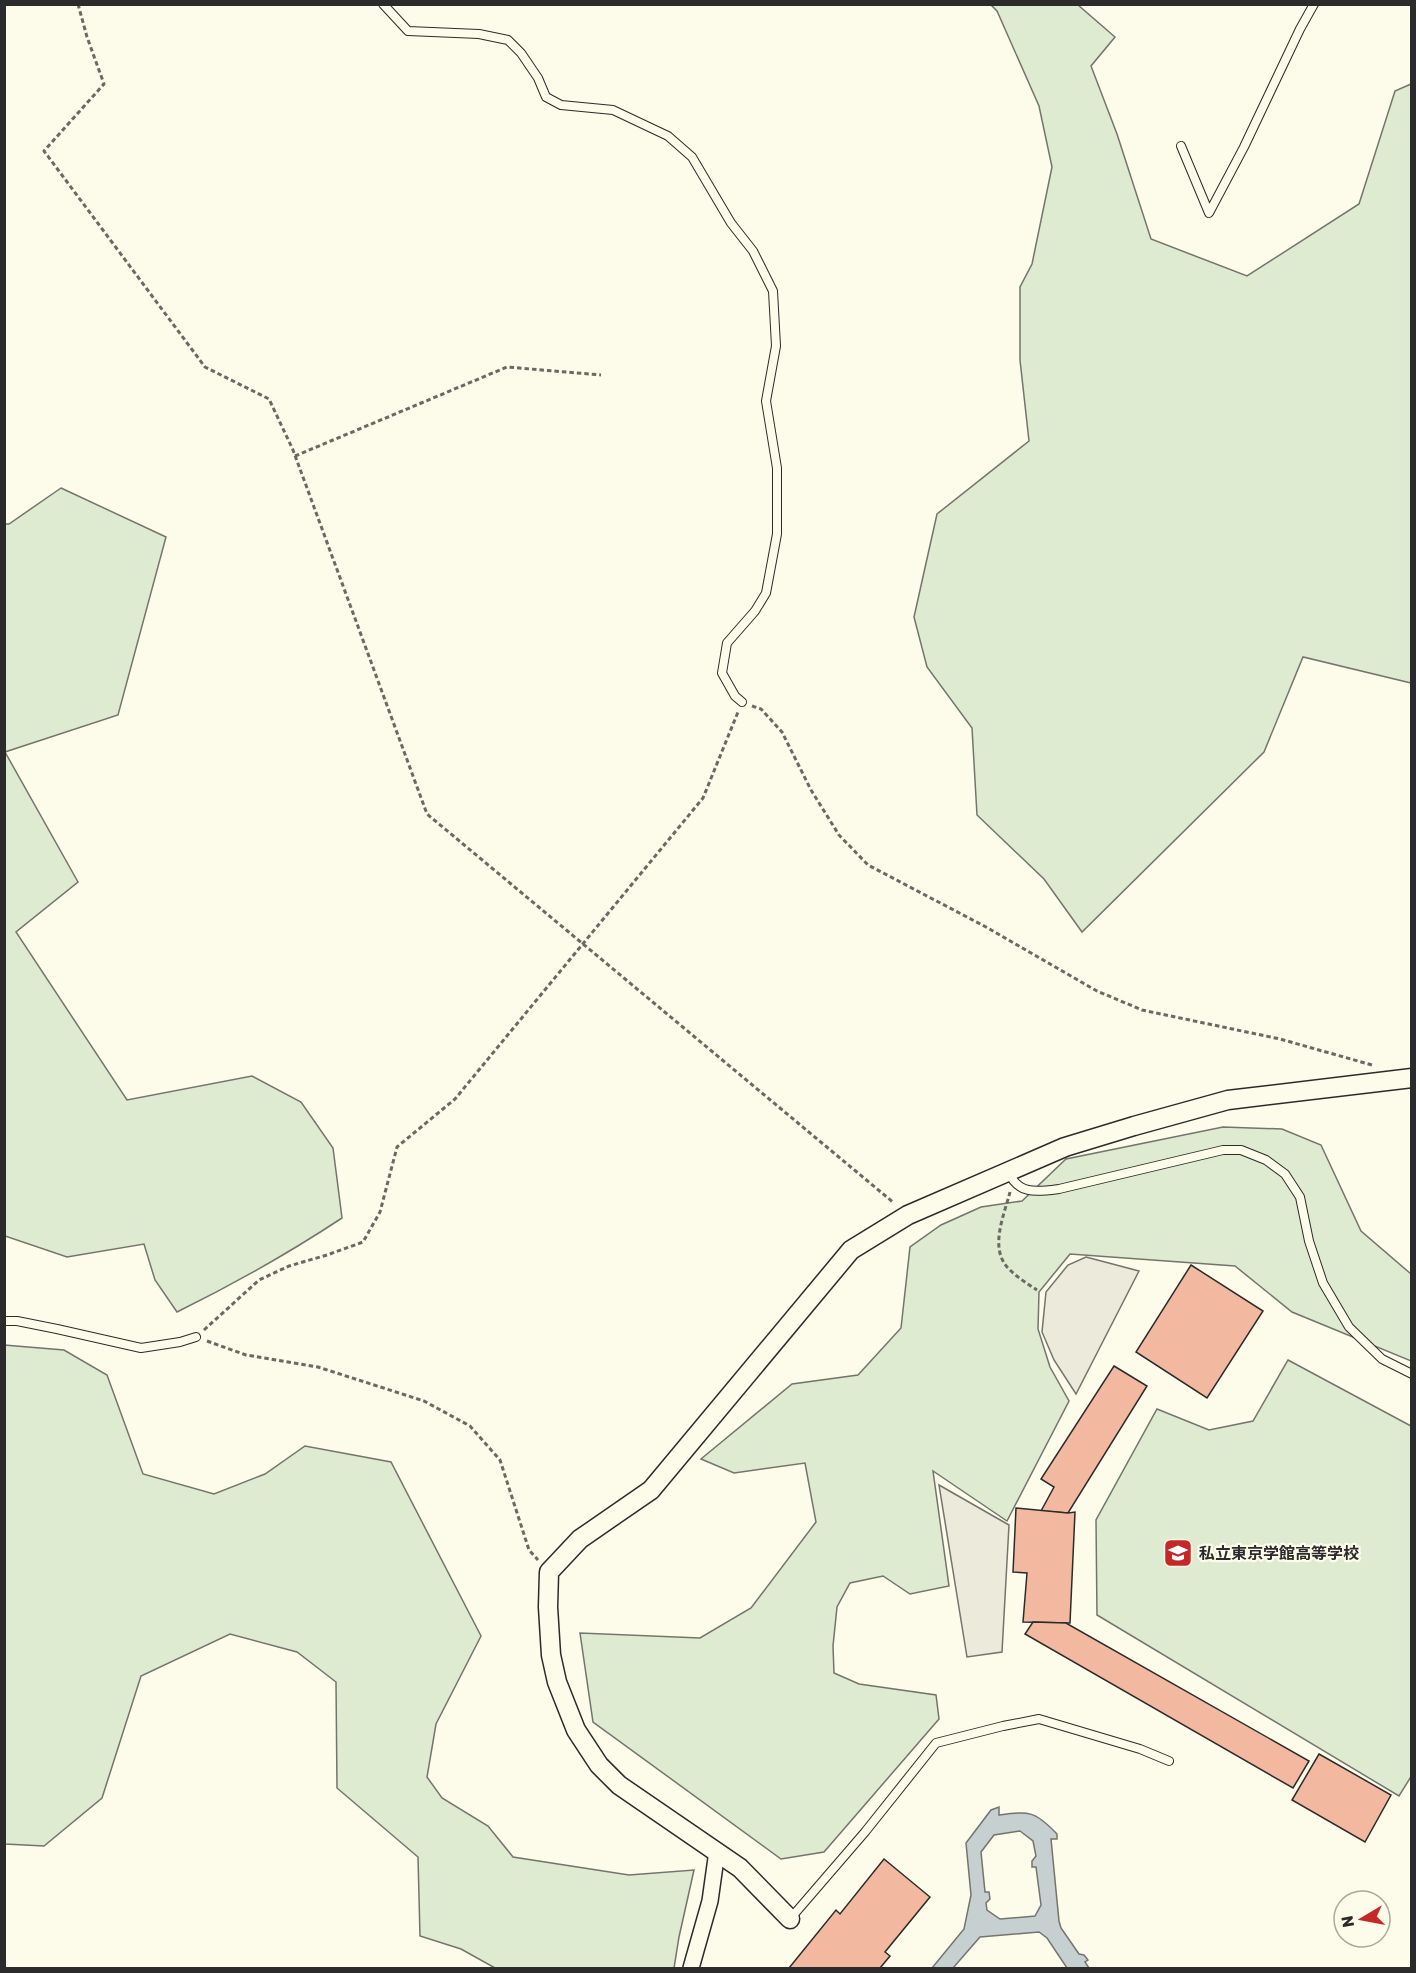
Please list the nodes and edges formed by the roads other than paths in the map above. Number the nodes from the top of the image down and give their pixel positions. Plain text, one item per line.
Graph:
1 (383, 4) edge
2 (1314, 4) edge
3 (1181, 146) dead end
4 (742, 702) road end
5 (1412, 1078) edge
6 (1010, 1176) junction
7 (4, 1321) edge
8 (196, 1337) road end
9 (1412, 1374) edge
10 (1169, 1761) dead end
11 (717, 1851) junction
12 (790, 1919) joint
13 (691, 1968) edge

1 - 4 lane
2 - 3 lane
5 - 6 street
6 - 9 lane
6 - 11 street
7 - 8 lane
10 - 12 lane
11 - 12 street
11 - 13 street

